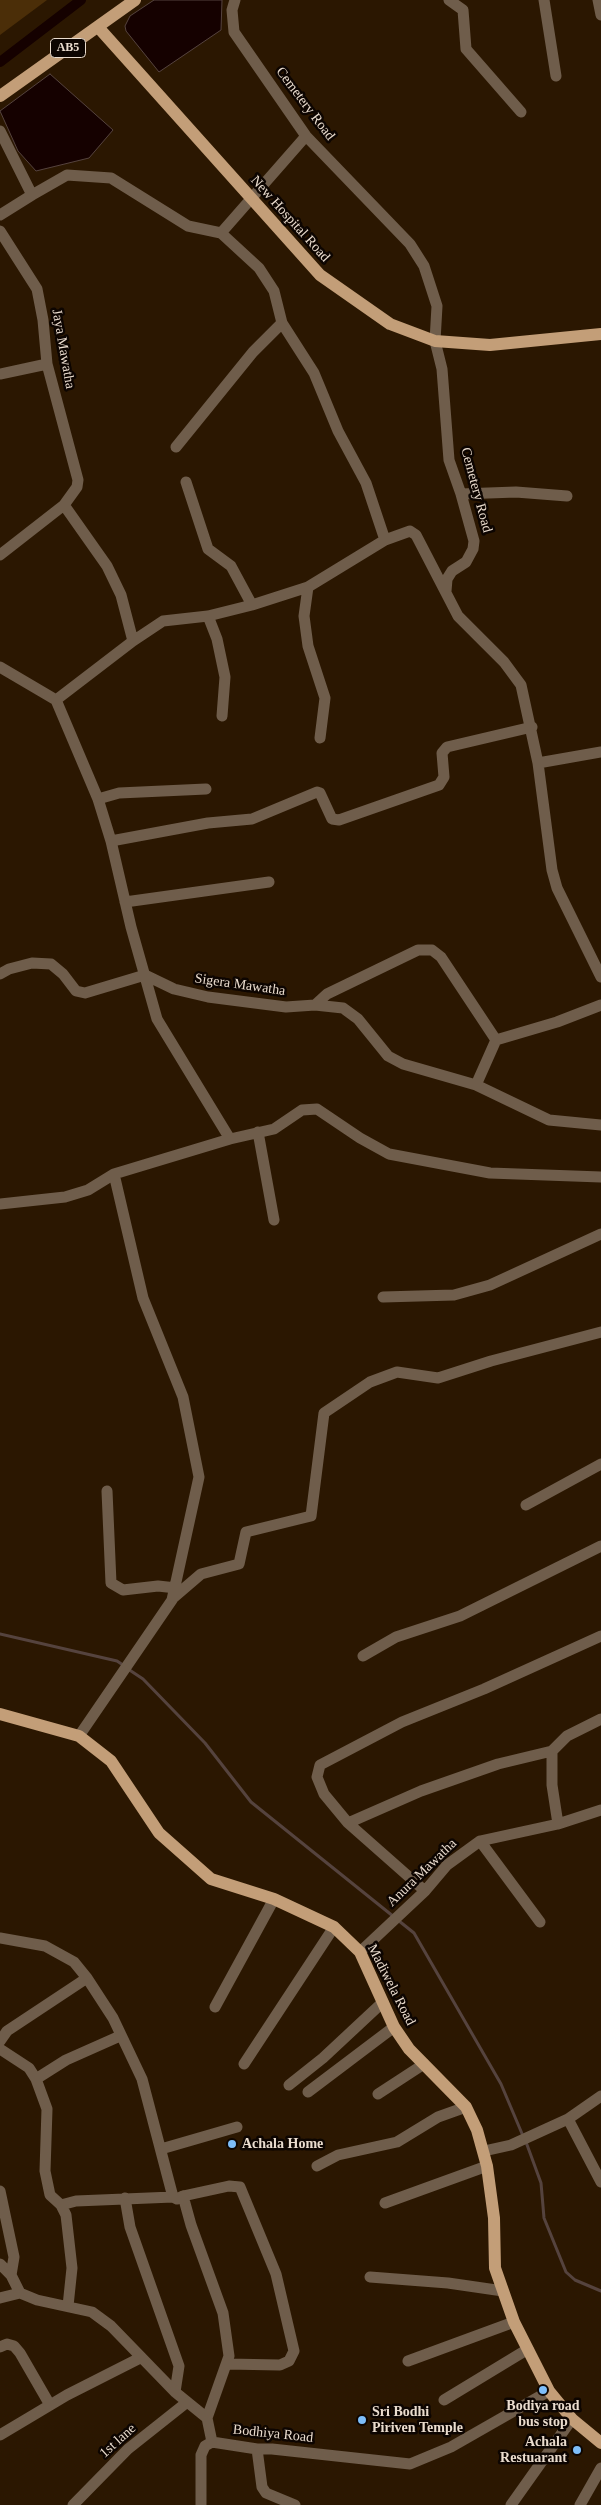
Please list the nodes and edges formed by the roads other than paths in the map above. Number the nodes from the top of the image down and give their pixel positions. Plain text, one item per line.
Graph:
1 (135, 0) edge
2 (236, 0) edge
3 (449, 0) edge
4 (544, 0) edge
5 (598, 0) edge
6 (601, 15) edge
7 (98, 27) junction
8 (556, 76) dead end
9 (0, 96) edge
10 (522, 112) dead end
11 (0, 131) edge
12 (306, 136) junction
13 (32, 195) junction
14 (250, 198) junction
15 (0, 215) edge
16 (0, 231) edge
17 (221, 233) junction
18 (282, 323) junction
19 (601, 334) edge
20 (435, 341) junction
21 (47, 364) junction
22 (0, 374) edge
23 (176, 447) dead end
24 (186, 482) dead end
25 (462, 494) junction
26 (567, 496) dead end
27 (64, 505) junction
28 (386, 540) junction
29 (0, 555) edge
30 (308, 587) junction
31 (446, 591) junction
32 (252, 605) junction
33 (208, 616) junction
34 (133, 641) junction
35 (0, 667) edge
36 (56, 700) junction
37 (222, 716) dead end
38 (532, 727) junction
39 (320, 738) dead end
40 (601, 752) edge
41 (538, 763) junction
42 (206, 789) dead end
43 (98, 799) junction
44 (111, 841) junction
45 (268, 882) dead end
46 (125, 902) junction
47 (0, 974) edge
48 (145, 975) junction
49 (601, 977) edge
50 (315, 1005) junction
51 (601, 1005) edge
52 (496, 1040) junction
53 (476, 1085) junction
54 (601, 1124) edge
55 (258, 1132) junction
56 (230, 1138) junction
57 (114, 1174) junction
58 (601, 1177) edge
59 (0, 1204) edge
60 (274, 1220) dead end
61 (601, 1234) edge
62 (383, 1297) dead end
63 (601, 1332) edge
64 (601, 1464) edge
65 (107, 1491) dead end
66 (526, 1505) dead end
67 (601, 1546) edge
68 (176, 1588) junction
69 (172, 1600) junction
70 (601, 1636) edge
71 (363, 1656) dead end
72 (0, 1714) edge
73 (601, 1720) edge
74 (79, 1736) junction
75 (552, 1751) junction
76 (601, 1810) edge
77 (348, 1824) junction
78 (558, 1824) junction
79 (480, 1841) junction
80 (425, 1891) junction
81 (274, 1899) junction
82 (540, 1922) dead end
83 (334, 1927) junction
84 (0, 1938) edge
85 (360, 1952) junction
86 (87, 1978) junction
87 (383, 2002) junction
88 (215, 2007) dead end
89 (394, 2027) junction
90 (120, 2036) junction
91 (1, 2049) edge
92 (244, 2064) dead end
93 (424, 2064) junction
94 (36, 2078) junction
95 (288, 2085) dead end
96 (308, 2092) dead end
97 (378, 2094) dead end
98 (601, 2096) edge
99 (466, 2107) junction
100 (568, 2119) junction
101 (236, 2127) dead end
102 (161, 2149) junction
103 (484, 2151) junction
104 (318, 2166) dead end
105 (487, 2166) junction
106 (601, 2182) edge
107 (0, 2191) edge
108 (178, 2196) junction
109 (125, 2198) junction
110 (386, 2203) dead end
111 (60, 2205) junction
112 (0, 2264) edge
113 (11, 2275) junction
114 (370, 2277) dead end
115 (503, 2292) junction
116 (20, 2293) junction
117 (0, 2298) edge
118 (68, 2306) junction
119 (514, 2322) junction
120 (0, 2347) edge
121 (528, 2349) junction
122 (140, 2358) junction
123 (408, 2361) dead end
124 (227, 2364) junction
125 (550, 2391) junction
126 (175, 2392) junction
127 (444, 2400) dead end
128 (186, 2403) junction
129 (50, 2405) junction
130 (207, 2418) junction
131 (572, 2419) junction
132 (0, 2436) edge
133 (212, 2442) junction
134 (601, 2443) edge
135 (257, 2449) junction
136 (601, 2468) edge
137 (72, 2505) edge
138 (201, 2505) edge
139 (295, 2505) edge
140 (511, 2505) edge
141 (580, 2505) edge

1 - 7 main road, AB5
2 - 12 street, Cemetery Road
3 - 10 street
4 - 8 street
5 - 6 street
7 - 9 main road, AB5
7 - 14 main road, New Hospital Road
11 - 13 street
12 - 14 street
12 - 20 street, Cemetery Road
13 - 15 street
13 - 17 street
14 - 17 street
14 - 20 main road, New Hospital Road
16 - 21 street, Jaya Mawatha
17 - 18 street
18 - 23 street
18 - 28 street
19 - 20 main road, New Hospital Road
20 - 25 street, Cemetery Road
21 - 22 street
21 - 27 street, Jaya Mawatha
24 - 32 street
25 - 26 street
25 - 31 street, Cemetery Road
27 - 29 street, Jaya Mawatha
27 - 34 street
28 - 30 street
28 - 31 street
30 - 32 street
30 - 39 street
31 - 38 street
32 - 33 street
33 - 34 street
33 - 37 street
34 - 36 street
35 - 36 street
36 - 43 street
38 - 41 street
38 - 44 street
40 - 41 street
41 - 49 street
42 - 43 street
43 - 44 street
44 - 46 street
45 - 46 street
46 - 48 street
47 - 48 street
48 - 50 street, Sigera Mawatha
48 - 56 street
50 - 52 street
50 - 53 street, Sigera Mawatha
51 - 52 street
52 - 53 street
53 - 54 street, Sigera Mawatha
55 - 56 street
55 - 58 street
55 - 60 street
56 - 57 street
57 - 59 street
57 - 68 street
61 - 62 street
63 - 69 street
64 - 66 street
65 - 68 street
67 - 71 street
68 - 69 street
69 - 74 street
70 - 77 street
72 - 74 main road, Madiwela Road
73 - 75 street
74 - 81 main road, Madiwela Road
75 - 77 street
75 - 78 street
76 - 78 street, Anura Mawatha
77 - 80 street
78 - 79 street, Anura Mawatha
79 - 80 street, Anura Mawatha
79 - 82 street
80 - 85 street, Anura Mawatha
81 - 83 main road, Madiwela Road
81 - 88 street
83 - 85 main road, Madiwela Road
83 - 92 street
84 - 86 street
85 - 87 main road, Madiwela Road
86 - 90 street
86 - 91 street
87 - 89 main road, Madiwela Road
87 - 95 street
89 - 93 main road, Madiwela Road
89 - 96 street
90 - 94 street
90 - 102 street
91 - 94 street
93 - 97 street
93 - 99 main road, Madiwela Road
94 - 111 street
98 - 100 street
99 - 103 main road, Madiwela Road
99 - 104 street
100 - 103 street
100 - 106 street
101 - 102 street
102 - 108 street
103 - 105 main road, Madiwela Road
105 - 110 street
105 - 115 main road, Madiwela Road
107 - 113 street
108 - 109 street
108 - 124 street
108 - 124 street
109 - 111 street
109 - 126 street
111 - 118 street
112 - 113 street
113 - 116 street
114 - 115 street
115 - 119 main road, Madiwela Road
116 - 117 street
116 - 118 street
118 - 122 street
119 - 121 main road, Madiwela Road
119 - 123 street
120 - 129 street
121 - 125 main road, Madiwela Road
121 - 127 street
122 - 126 street
122 - 129 street
124 - 130 street
125 - 131 main road, Madiwela Road
125 - 135 street, Bodhiya Road
126 - 128 street
128 - 130 street
128 - 137 street, 1st lane
129 - 132 street
130 - 133 street, Bodhiya Road
131 - 134 main road, Madiwela Road
131 - 140 street
133 - 135 street, Bodhiya Road
133 - 138 street
135 - 139 street
136 - 141 street

